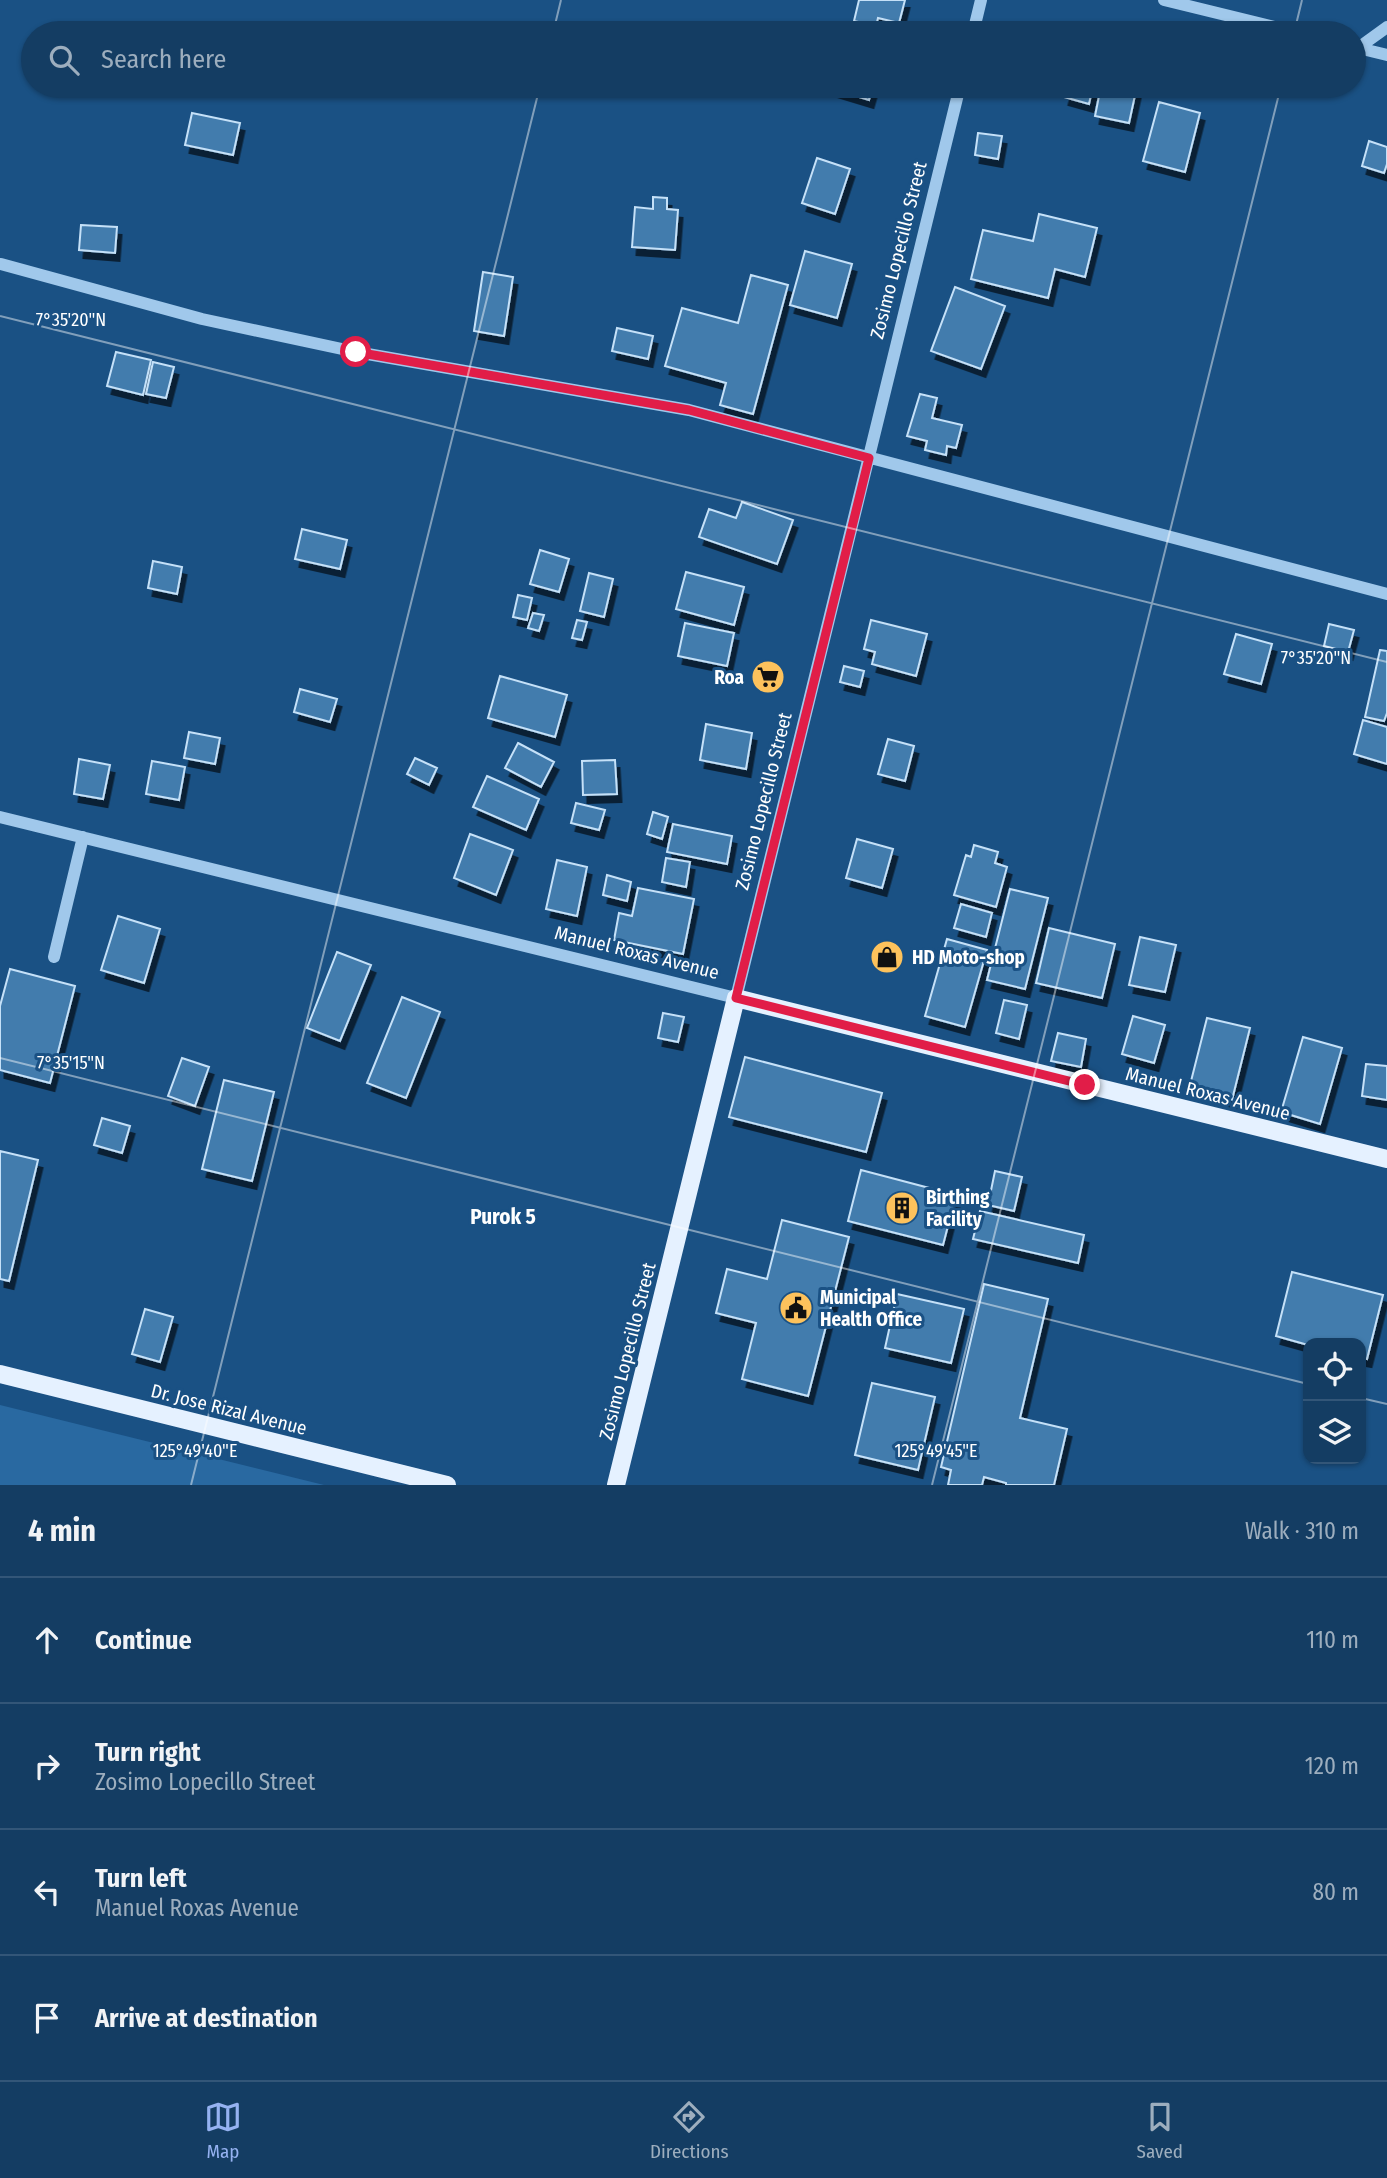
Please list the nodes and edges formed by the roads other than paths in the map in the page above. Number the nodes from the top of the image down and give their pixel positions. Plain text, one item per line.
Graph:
1 (981, 0) edge
2 (1164, 0) edge
3 (976, 21) edge
4 (1250, 21) edge
5 (1387, 27) edge
6 (1366, 41) edge
7 (1366, 50) edge
8 (1387, 55) edge
9 (957, 98) edge
10 (1, 264) edge
11 (869, 458) junction
12 (1387, 594) edge
13 (0, 817) edge
14 (83, 837) junction
15 (54, 957) dead end
16 (736, 998) junction
17 (1387, 1159) edge
18 (0, 1374) edge
19 (447, 1485) edge
20 (616, 1485) edge

1 - 3 street
2 - 4 street
5 - 6 street
7 - 8 street
9 - 11 street, Zosimo Lopecillo Street
10 - 11 street
11 - 12 street
11 - 16 street, Zosimo Lopecillo Street
13 - 14 street, Manuel Roxas Avenue
14 - 15 street
14 - 16 street, Manuel Roxas Avenue
16 - 17 main road, Manuel Roxas Avenue
16 - 20 main road, Zosimo Lopecillo Street
18 - 19 main road, Dr. Jose Rizal Avenue

